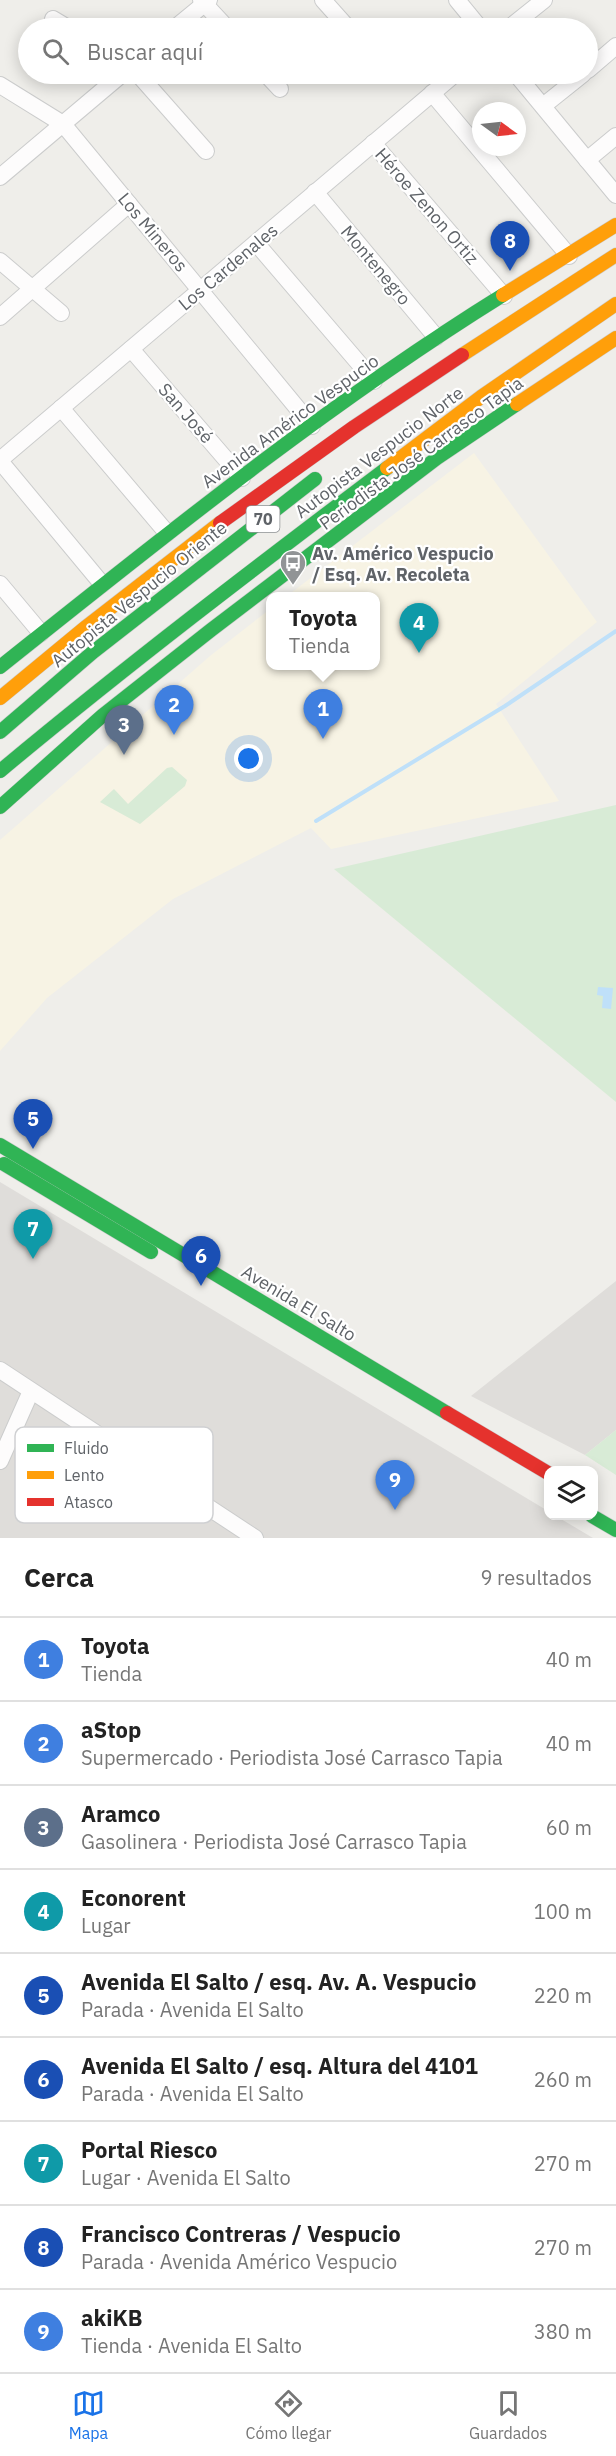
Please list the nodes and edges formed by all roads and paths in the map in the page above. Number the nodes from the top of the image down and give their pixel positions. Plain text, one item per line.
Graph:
1 (323, 0) edge
2 (457, 0) edge
3 (544, 0) edge
4 (205, 1) edge
5 (186, 18) edge
6 (219, 18) edge
7 (339, 18) edge
8 (472, 18) edge
9 (522, 18) edge
10 (616, 46) edge
11 (598, 61) edge
12 (110, 84) edge
13 (147, 84) edge
14 (275, 84) edge
15 (443, 84) edge
16 (524, 84) edge
17 (570, 84) edge
18 (0, 85) edge
19 (280, 89) dead end
20 (432, 93) junction
21 (543, 106) junction
22 (63, 124) junction
23 (616, 136) edge
24 (373, 143) junction
25 (206, 151) dead end
26 (587, 160) junction
27 (0, 177) edge
28 (315, 192) junction
29 (616, 195) edge
30 (129, 204) junction
31 (616, 225) edge
32 (256, 243) junction
33 (616, 255) edge
34 (568, 256) junction
35 (0, 261) edge
36 (33, 288) junction
37 (200, 290) junction
38 (504, 296) junction
39 (616, 304) edge
40 (530, 312) junction
41 (61, 313) dead end
42 (0, 317) edge
43 (436, 337) junction
44 (616, 338) edge
45 (131, 349) junction
46 (374, 381) junction
47 (431, 392) dead end
48 (61, 408) junction
49 (312, 426) junction
50 (0, 460) edge
51 (326, 471) dead end
52 (242, 478) junction
53 (167, 532) junction
54 (0, 584) edge
55 (102, 584) junction
56 (41, 633) junction
57 (0, 667) edge
58 (0, 698) edge
59 (0, 732) edge
60 (0, 771) edge
61 (0, 807) edge
62 (0, 1144) edge
63 (0, 1162) edge
64 (0, 1370) edge
65 (31, 1391) junction
66 (15, 1427) edge
67 (15, 1427) edge
68 (86, 1427) edge
69 (0, 1461) edge
70 (544, 1479) edge
71 (213, 1510) edge
72 (598, 1519) edge
73 (616, 1530) edge
74 (255, 1538) edge

1 - 7 street
2 - 8 street
3 - 9 street
4 - 5 street
4 - 6 street
10 - 11 street
12 - 22 street
13 - 25 street
14 - 19 street
15 - 20 street, Los Cardenales
16 - 21 street
17 - 21 street
18 - 22 street, Los Mineros
20 - 24 street, Los Cardenales
20 - 34 street
21 - 26 street
22 - 27 street
22 - 30 street, Los Mineros
23 - 26 street
24 - 28 street, Los Cardenales
24 - 38 street, Héroe Zenon Ortiz
26 - 29 street
28 - 32 street, Los Cardenales
28 - 43 street, Montenegro
30 - 36 street
30 - 37 street, Los Mineros
31 - 34 main road, Avenida Américo Vespucio
32 - 37 street, Los Cardenales
32 - 46 street
33 - 40 main road, Autopista Vespucio Norte
34 - 38 main road, Avenida Américo Vespucio
35 - 36 street
36 - 41 street
36 - 42 street
37 - 45 street, Los Cardenales
37 - 49 street, Los Mineros
38 - 43 main road, Avenida Américo Vespucio
39 - 60 main road, Autopista Vespucio Norte / 70
40 - 47 main road
40 - 58 main road, Autopista Vespucio Norte
43 - 46 main road, Avenida Américo Vespucio
44 - 61 main road, Periodista José Carrasco Tapia
45 - 48 street, Los Cardenales
45 - 52 street, San José
46 - 49 main road, Avenida Américo Vespucio
48 - 50 street, Los Cardenales
48 - 53 street
49 - 52 main road, Avenida Américo Vespucio
50 - 55 street
51 - 59 main road, Autopista Vespucio Oriente / 70
52 - 53 main road, Avenida Américo Vespucio
53 - 55 main road, Avenida Américo Vespucio
54 - 56 street
55 - 56 main road, Avenida Américo Vespucio
56 - 57 main road, Avenida Américo Vespucio
62 - 70 main road, Avenida El Salto
63 - 70 main road, Avenida El Salto
64 - 65 street
65 - 67 street
65 - 68 street
66 - 69 street
71 - 74 street
72 - 73 main road

